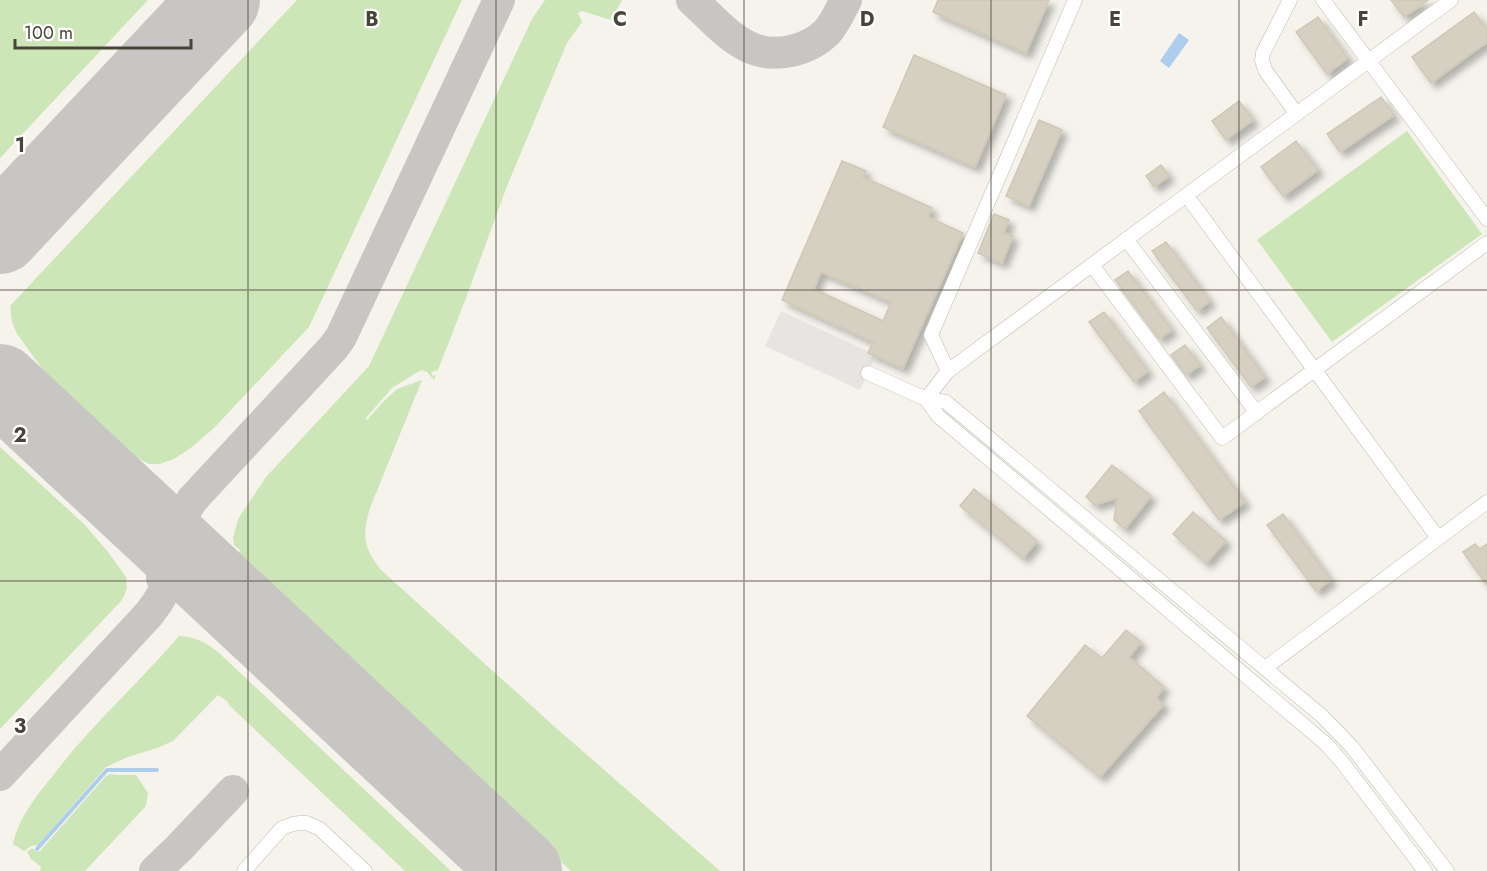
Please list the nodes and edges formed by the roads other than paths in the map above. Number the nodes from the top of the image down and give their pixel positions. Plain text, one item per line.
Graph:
1 (1075, 0) edge
2 (1290, 0) edge
3 (1323, 0) edge
4 (1451, 0) edge
5 (1369, 61) junction
6 (1296, 113) junction
7 (1192, 203) dead end
8 (1487, 219) edge
9 (1126, 239) junction
10 (1487, 243) edge
11 (1092, 265) junction
12 (1314, 370) junction
13 (948, 371) junction
14 (868, 373) dead end
15 (926, 399) junction
16 (1257, 413) junction
17 (1487, 502) edge
18 (1099, 530) junction
19 (1438, 538) junction
20 (1089, 543) junction
21 (1265, 668) junction
22 (244, 871) edge
23 (365, 871) edge
24 (1425, 871) edge
25 (1447, 871) edge

1 - 13 lane
2 - 6 lane
3 - 5 lane
4 - 5 lane
5 - 6 lane
5 - 8 lane
6 - 9 lane
7 - 12 lane
9 - 11 lane
9 - 16 lane
10 - 12 lane
11 - 13 lane
11 - 16 lane
12 - 16 lane
12 - 19 lane
13 - 15 lane
14 - 15 lane
15 - 18 lane
15 - 20 lane
17 - 19 lane
18 - 20 lane
18 - 21 lane
19 - 21 lane
20 - 24 lane
21 - 25 lane
22 - 23 lane

